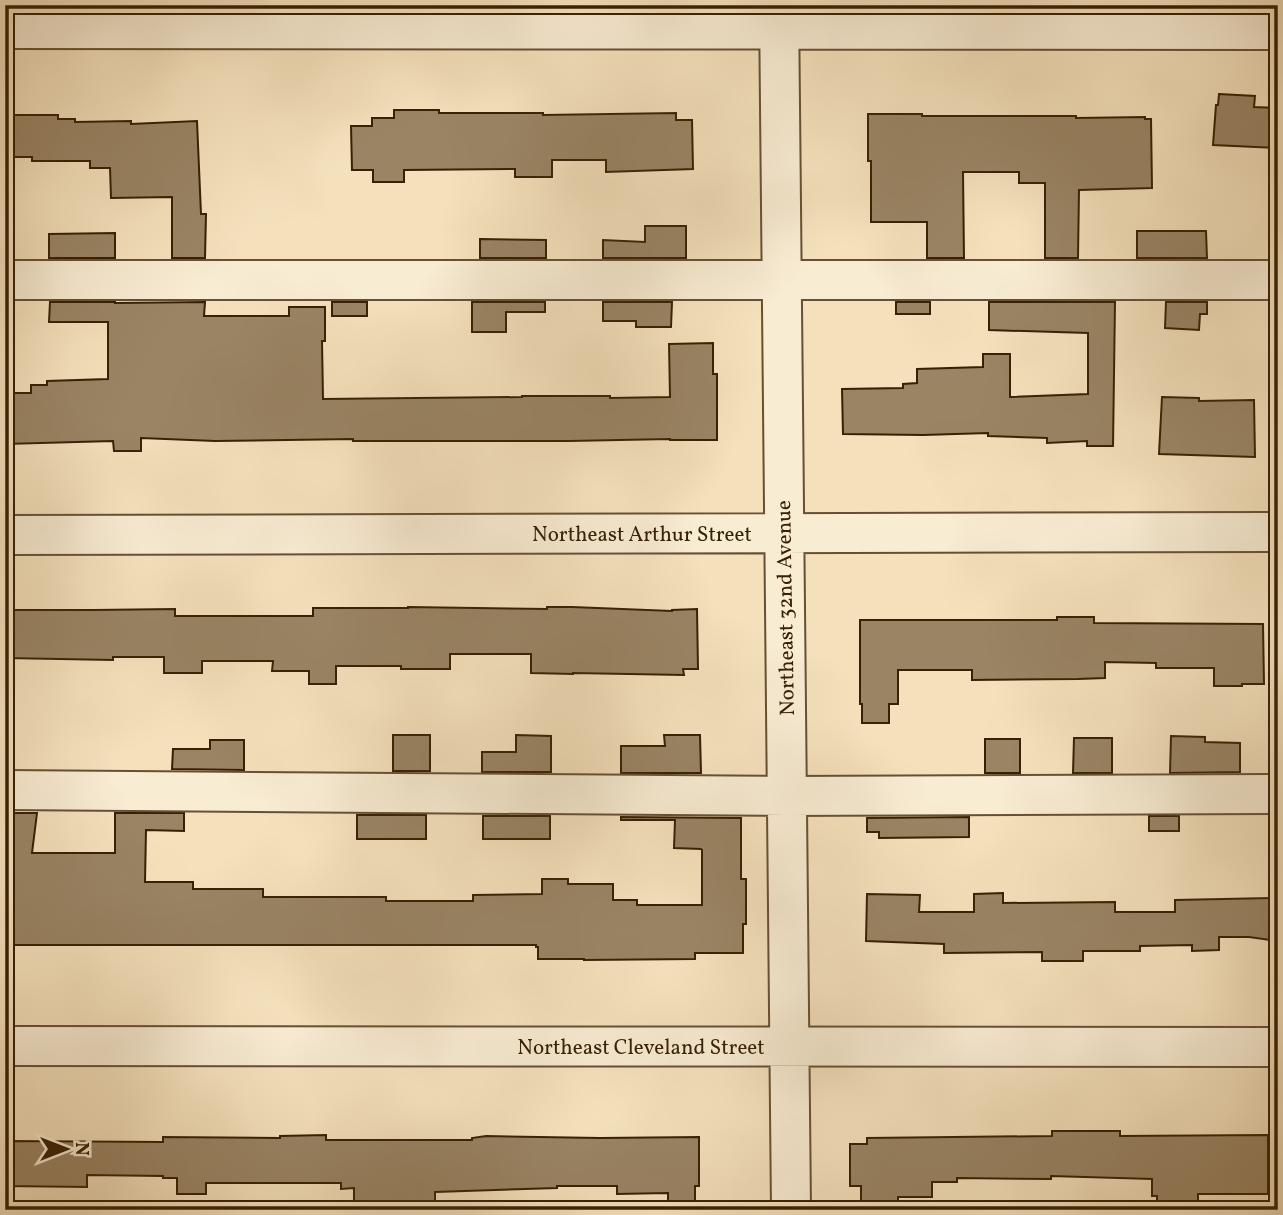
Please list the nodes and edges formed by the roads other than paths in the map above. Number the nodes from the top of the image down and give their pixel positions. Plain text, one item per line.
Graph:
1 (779, 18) edge
2 (5, 29) edge
3 (1278, 30) edge
4 (5, 280) edge
5 (1278, 280) edge
6 (782, 281) junction
7 (1278, 532) edge
8 (784, 534) junction
9 (5, 535) edge
10 (5, 790) edge
11 (1278, 794) edge
12 (787, 796) junction
13 (5, 1046) edge
14 (1278, 1047) edge
15 (789, 1048) junction
16 (791, 1210) edge

1 - 2 street
1 - 3 street
1 - 6 street, Northeast 32nd Avenue
4 - 6 street
5 - 6 street
6 - 8 street, Northeast 32nd Avenue
7 - 8 street, Northeast Arthur Street
8 - 9 street, Northeast Arthur Street
8 - 12 street, Northeast 32nd Avenue
10 - 12 street
11 - 12 street
12 - 15 street, Northeast 32nd Avenue
13 - 15 street, Northeast Cleveland Street
14 - 15 street, Northeast Cleveland Street
15 - 16 street, Northeast 32nd Avenue

